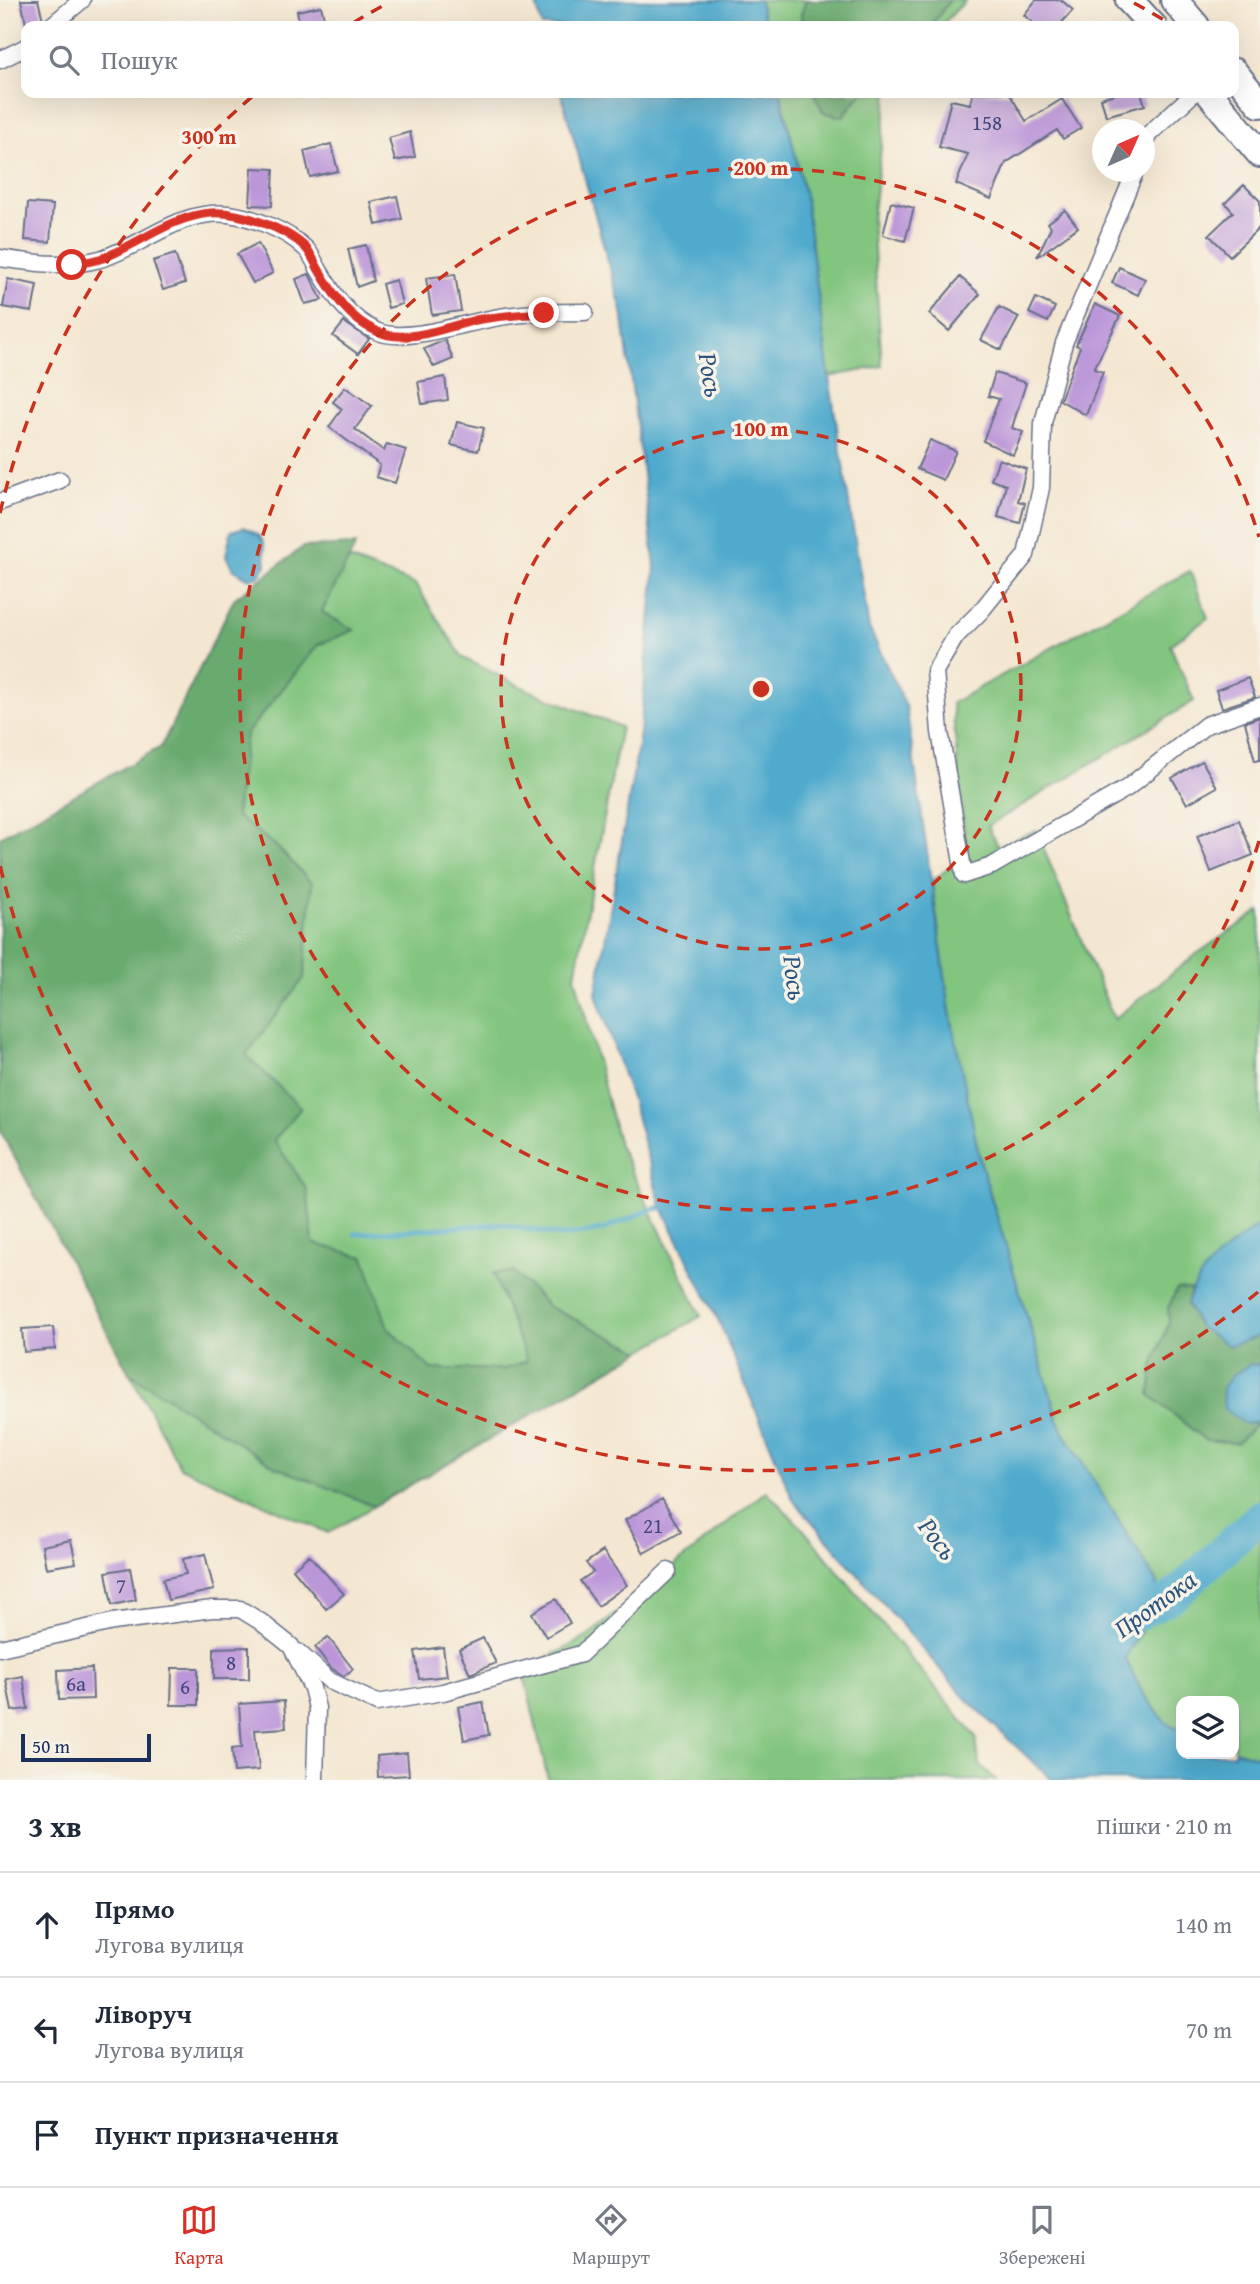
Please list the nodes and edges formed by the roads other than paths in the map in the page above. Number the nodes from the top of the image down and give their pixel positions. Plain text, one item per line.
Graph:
1 (82, 0) edge
2 (1129, 0) edge
3 (1174, 0) edge
4 (57, 21) edge
5 (1148, 21) edge
6 (1192, 21) edge
7 (21, 50) edge
8 (0, 61) edge
9 (1239, 78) edge
10 (1189, 98) edge
11 (1213, 98) edge
12 (1260, 104) edge
13 (1155, 129) edge
14 (1260, 154) edge
15 (1131, 182) edge
16 (0, 258) edge
17 (585, 312) dead end
18 (60, 480) dead end
19 (0, 502) edge
20 (1260, 706) edge
21 (668, 1571) dead end
22 (291, 1646) junction
23 (0, 1648) edge
24 (315, 1780) edge

1 - 4 street
2 - 5 main road
3 - 6 main road
7 - 8 street
9 - 12 main road
10 - 13 street
11 - 14 main road
15 - 20 street
16 - 17 street
18 - 19 street
21 - 22 street
22 - 23 street
22 - 24 street

